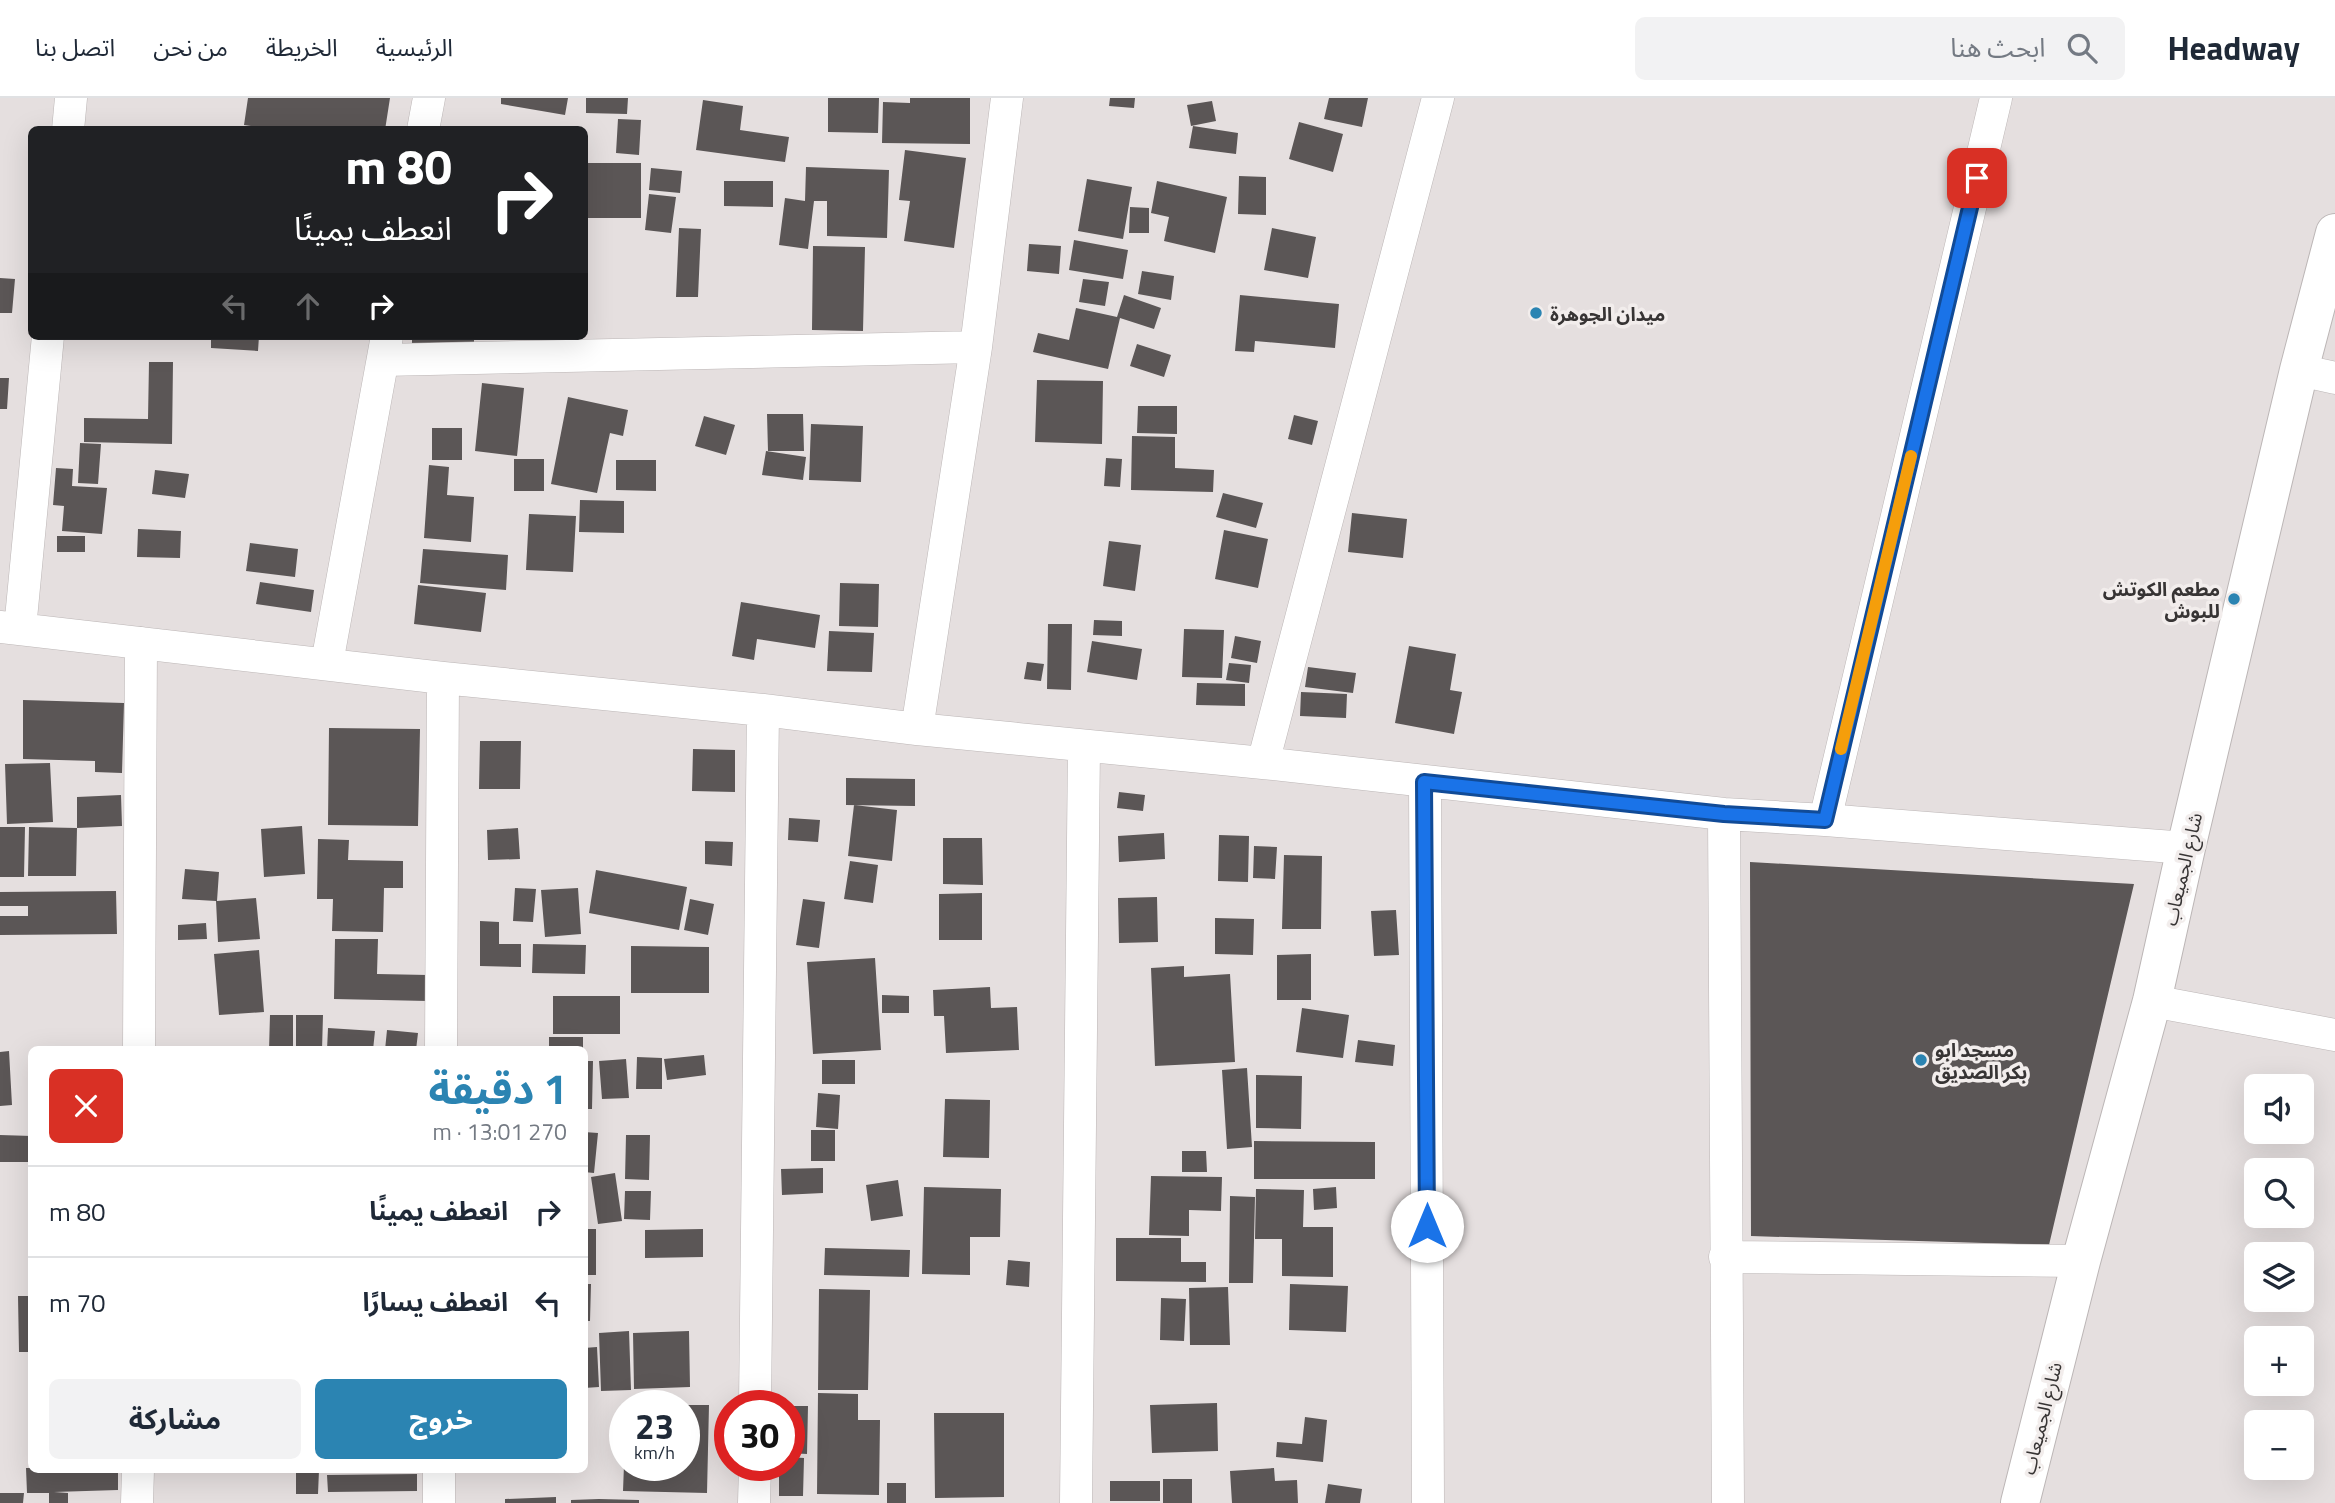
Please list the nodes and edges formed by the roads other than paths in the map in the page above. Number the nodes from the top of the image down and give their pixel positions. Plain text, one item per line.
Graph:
1 (71, 98) edge
2 (429, 98) edge
3 (1007, 98) edge
4 (1438, 98) edge
5 (1997, 98) edge
6 (68, 126) edge
7 (424, 126) edge
8 (2335, 233) edge
9 (47, 340) edge
10 (976, 347) junction
11 (385, 348) edge
12 (2317, 374) edge
13 (10, 628) edge
14 (141, 643) junction
15 (327, 663) junction
16 (443, 678) junction
17 (763, 710) junction
18 (917, 729) junction
19 (1084, 746) junction
20 (1263, 763) junction
21 (1424, 782) junction
22 (1724, 814) junction
23 (1825, 820) junction
24 (2186, 848) junction
25 (2152, 1001) junction
26 (2335, 1035) edge
27 (139, 1046) edge
28 (441, 1046) edge
29 (1725, 1257) junction
30 (2081, 1261) junction
31 (755, 1390) edge
32 (138, 1473) edge
33 (439, 1473) edge
34 (755, 1481) edge
35 (138, 1503) edge
36 (439, 1503) edge
37 (754, 1503) edge
38 (1076, 1503) edge
39 (1428, 1503) edge
40 (1728, 1503) edge
41 (2020, 1503) edge

1 - 6 street
2 - 7 street
3 - 10 street
4 - 20 street
5 - 23 street
8 - 12 street, شارع الجميعاب
9 - 13 street
10 - 11 street
10 - 18 street
11 - 15 street
12 - 24 street, شارع الجميعاب
13 - 14 street
14 - 15 street
14 - 27 street
15 - 16 street
16 - 17 street
16 - 28 street
17 - 18 street
17 - 31 street
18 - 19 street
19 - 20 street
19 - 38 street
20 - 21 street
21 - 22 street
21 - 39 street
22 - 23 street
22 - 29 street
23 - 24 street
24 - 25 street, شارع الجميعاب
25 - 26 street
25 - 30 street, شارع الجميعاب
29 - 30 street
29 - 40 street
30 - 41 street, شارع الجميعاب
32 - 35 street
33 - 36 street
34 - 37 street

